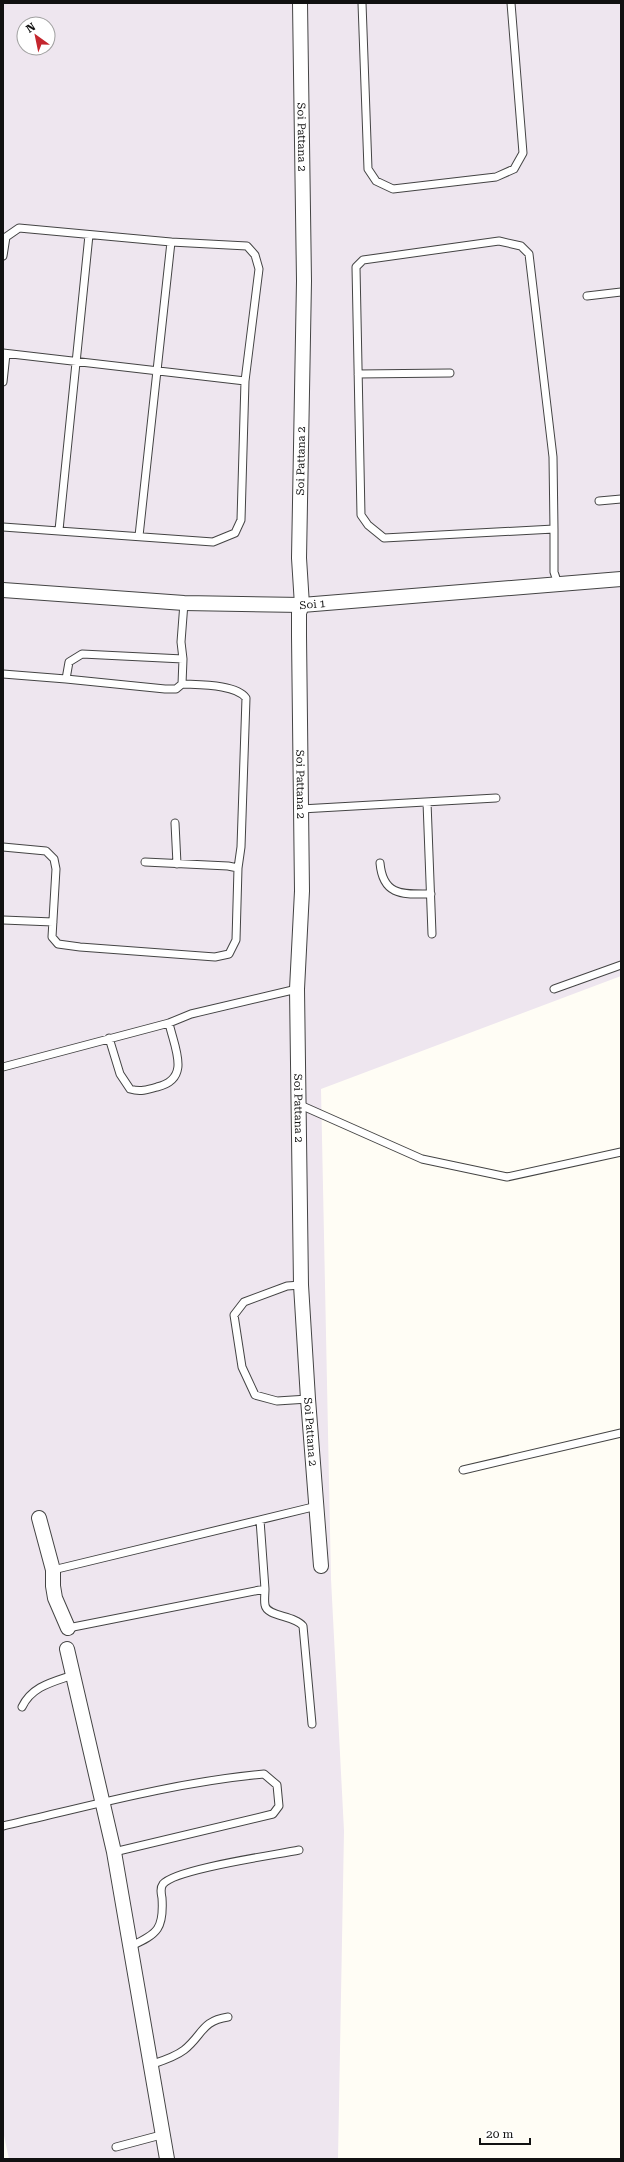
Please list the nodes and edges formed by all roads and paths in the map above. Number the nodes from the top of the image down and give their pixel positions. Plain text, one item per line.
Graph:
1 (300, 3) edge
2 (362, 3) edge
3 (511, 3) edge
4 (89, 235) junction
5 (171, 242) junction
6 (3, 256) edge
7 (621, 292) edge
8 (587, 296) dead end
9 (4, 353) edge
10 (75, 361) junction
11 (157, 371) junction
12 (450, 373) dead end
13 (358, 374) junction
14 (3, 382) edge
15 (245, 382) junction
16 (621, 499) edge
17 (599, 501) dead end
18 (3, 527) edge
19 (554, 529) junction
20 (59, 530) junction
21 (139, 536) junction
22 (621, 579) edge
23 (558, 584) junction
24 (3, 590) edge
25 (184, 603) junction
26 (302, 604) junction
27 (182, 659) junction
28 (3, 674) edge
29 (66, 679) junction
30 (182, 684) junction
31 (496, 798) dead end
32 (427, 802) junction
33 (301, 809) junction
34 (175, 823) dead end
35 (3, 847) edge
36 (144, 862) dead end
37 (380, 863) dead end
38 (177, 864) junction
39 (238, 868) junction
40 (431, 894) junction
41 (3, 920) edge
42 (53, 922) junction
43 (432, 934) dead end
44 (621, 965) edge
45 (297, 989) junction
46 (554, 989) dead end
47 (169, 1023) junction
48 (109, 1038) junction
49 (3, 1067) edge
50 (298, 1104) junction
51 (621, 1152) edge
52 (301, 1285) junction
53 (308, 1399) junction
54 (621, 1433) edge
55 (463, 1470) dead end
56 (317, 1506) junction
57 (39, 1518) dead end
58 (260, 1520) junction
59 (321, 1566) dead end
60 (53, 1570) junction
61 (265, 1589) junction
62 (68, 1628) joint
63 (67, 1649) dead end
64 (73, 1675) junction
65 (22, 1707) dead end
66 (312, 1724) dead end
67 (104, 1802) junction
68 (3, 1826) edge
69 (299, 1850) dead end
70 (114, 1852) junction
71 (131, 1946) junction
72 (228, 2017) dead end
73 (150, 2065) junction
74 (161, 2135) junction
75 (116, 2147) dead end
76 (167, 2159) edge

1 - 26 street, Soi Pattana 2
2 - 3 lane
4 - 5 lane
4 - 6 lane
4 - 10 lane
5 - 11 lane
5 - 15 lane
7 - 8 lane
9 - 10 lane
9 - 14 lane
10 - 11 lane
10 - 20 lane
11 - 15 lane
11 - 21 lane
12 - 13 lane
13 - 19 lane
13 - 19 lane
15 - 21 lane
16 - 17 lane
18 - 20 lane
19 - 23 lane
20 - 21 lane
22 - 23 street, Soi 1
23 - 26 street, Soi 1
24 - 25 street, Soi 1
25 - 26 street, Soi 1
25 - 27 lane
26 - 33 street, Soi Pattana 2
27 - 29 lane
27 - 30 lane
28 - 29 lane
29 - 30 lane
30 - 39 lane
31 - 32 lane
32 - 33 lane
32 - 40 lane
33 - 45 street, Soi Pattana 2
34 - 38 lane
35 - 42 lane
36 - 38 lane
37 - 40 lane
38 - 39 lane
39 - 42 lane
40 - 43 lane
41 - 42 lane
44 - 46 lane
45 - 47 lane
45 - 50 street, Soi Pattana 2
47 - 48 lane
47 - 48 lane
48 - 49 lane
50 - 51 lane
50 - 52 street, Soi Pattana 2
52 - 53 street, Soi Pattana 2
52 - 53 lane
53 - 56 street, Soi Pattana 2
54 - 55 lane
56 - 58 lane
56 - 59 street, Soi Pattana 2
57 - 60 street
58 - 60 lane
58 - 61 lane
60 - 62 street
61 - 62 lane
61 - 66 lane
63 - 64 street
64 - 65 lane
64 - 67 street
67 - 68 lane
67 - 70 street
67 - 70 lane
69 - 71 lane
70 - 71 street
71 - 73 street
72 - 73 lane
73 - 74 street
74 - 75 lane
74 - 76 street

